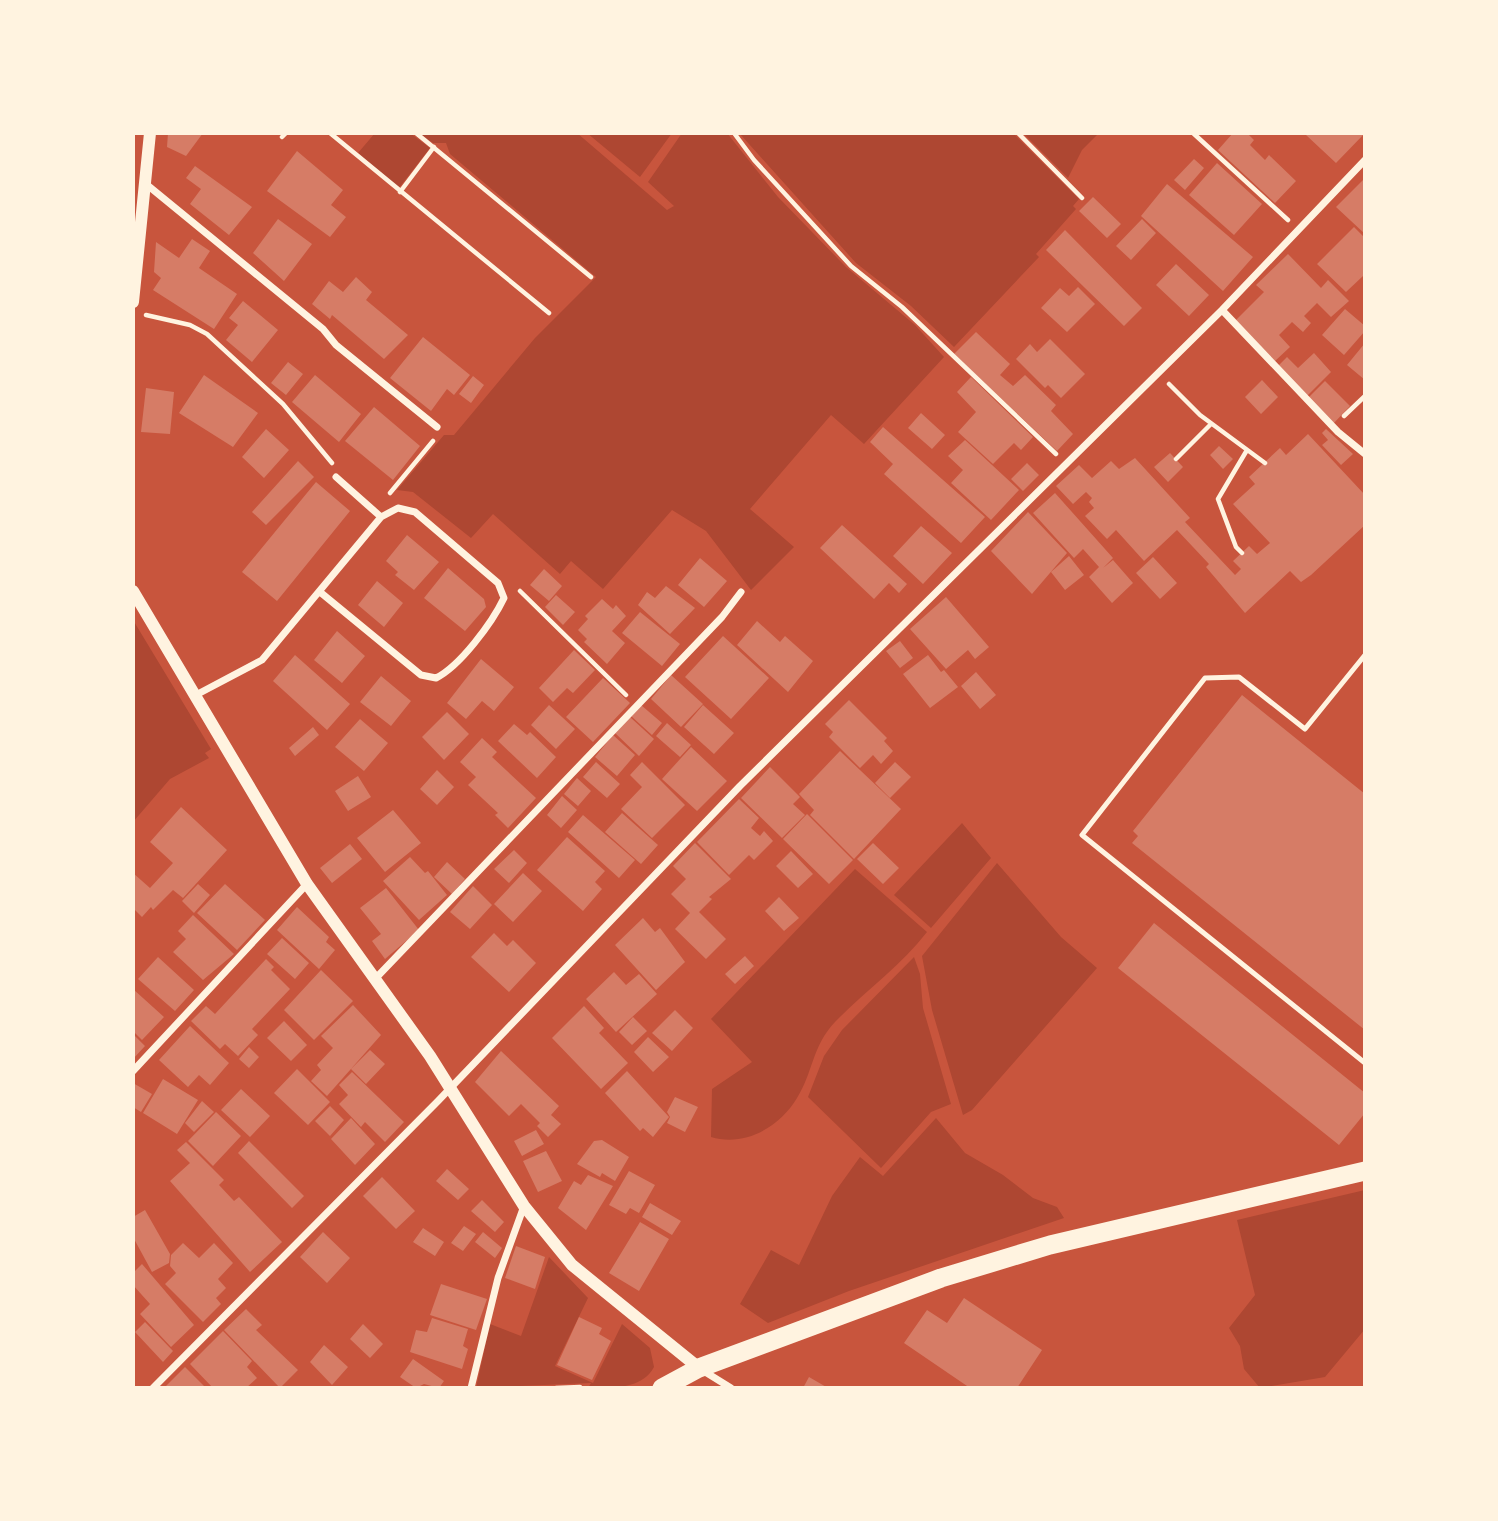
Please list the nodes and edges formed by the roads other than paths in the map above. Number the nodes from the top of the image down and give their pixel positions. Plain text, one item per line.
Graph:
1 (150, 133) edge
2 (1365, 160) edge
3 (146, 184) junction
4 (133, 302) edge
5 (1222, 310) junction
6 (438, 428) road end
7 (1365, 454) edge
8 (335, 477) dead end
9 (381, 517) junction
10 (133, 591) edge
11 (320, 592) junction
12 (741, 592) dead end
13 (1365, 655) edge
14 (194, 696) junction
15 (307, 884) junction
16 (375, 979) junction
17 (1365, 1063) edge
18 (133, 1071) edge
19 (451, 1087) junction
20 (1365, 1171) edge
21 (524, 1206) junction
22 (699, 1368) junction
23 (153, 1388) edge
24 (471, 1388) edge
25 (662, 1388) edge
26 (731, 1388) edge

1 - 3 street
2 - 5 street
3 - 4 street
3 - 6 street
5 - 7 street
5 - 19 street
8 - 9 street
9 - 11 street
9 - 11 street
10 - 14 street
11 - 14 street
12 - 16 street
13 - 17 lane
14 - 15 street
15 - 16 street
15 - 18 street
16 - 19 street
19 - 21 street
19 - 23 street
20 - 22 highway
21 - 22 street
21 - 24 street
22 - 25 highway
22 - 26 street

